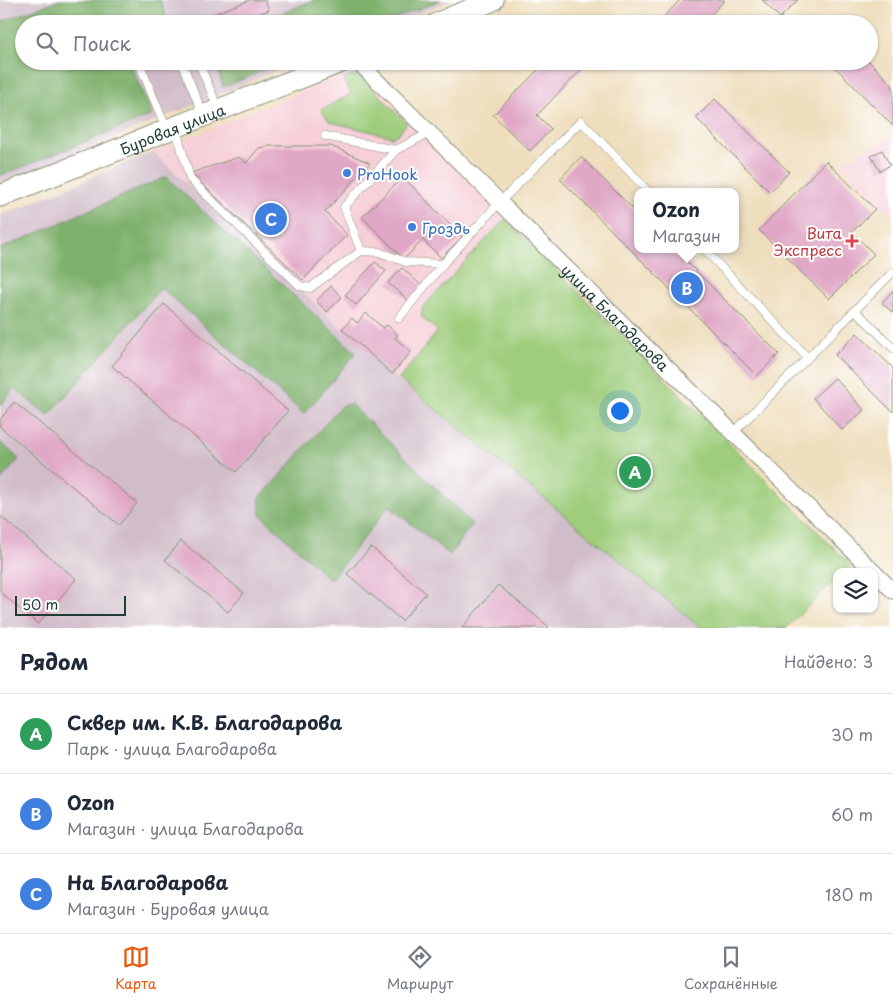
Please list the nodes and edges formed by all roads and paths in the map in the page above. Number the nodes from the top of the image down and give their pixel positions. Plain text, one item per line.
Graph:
1 (487, 1) edge
2 (456, 15) edge
3 (142, 70) edge
4 (186, 70) edge
5 (200, 70) edge
6 (320, 70) edge
7 (366, 70) edge
8 (212, 113) junction
9 (171, 129) junction
10 (429, 133) junction
11 (325, 136) dead end
12 (396, 150) junction
13 (645, 188) edge
14 (0, 196) edge
15 (499, 203) junction
16 (361, 252) junction
17 (708, 253) edge
18 (443, 264) junction
19 (893, 272) edge
20 (855, 310) junction
21 (399, 318) dead end
22 (893, 348) edge
23 (808, 358) junction
24 (733, 433) junction
25 (870, 568) edge
26 (878, 576) edge
27 (893, 591) edge

1 - 2 main road
3 - 9 lane
4 - 8 lane
5 - 8 lane
6 - 8 main road, Буровая улица
7 - 10 street, улица Благодарова
8 - 9 main road, Буровая улица
9 - 14 main road, Буровая улица
9 - 16 lane
10 - 12 lane
10 - 15 street, улица Благодарова
11 - 12 lane
12 - 16 lane
13 - 15 lane
15 - 18 lane
15 - 24 street, улица Благодарова
16 - 18 lane
17 - 23 lane
18 - 21 lane
19 - 20 lane
20 - 22 lane
20 - 23 lane
23 - 24 lane
24 - 25 street, улица Благодарова
26 - 27 street, улица Благодарова

